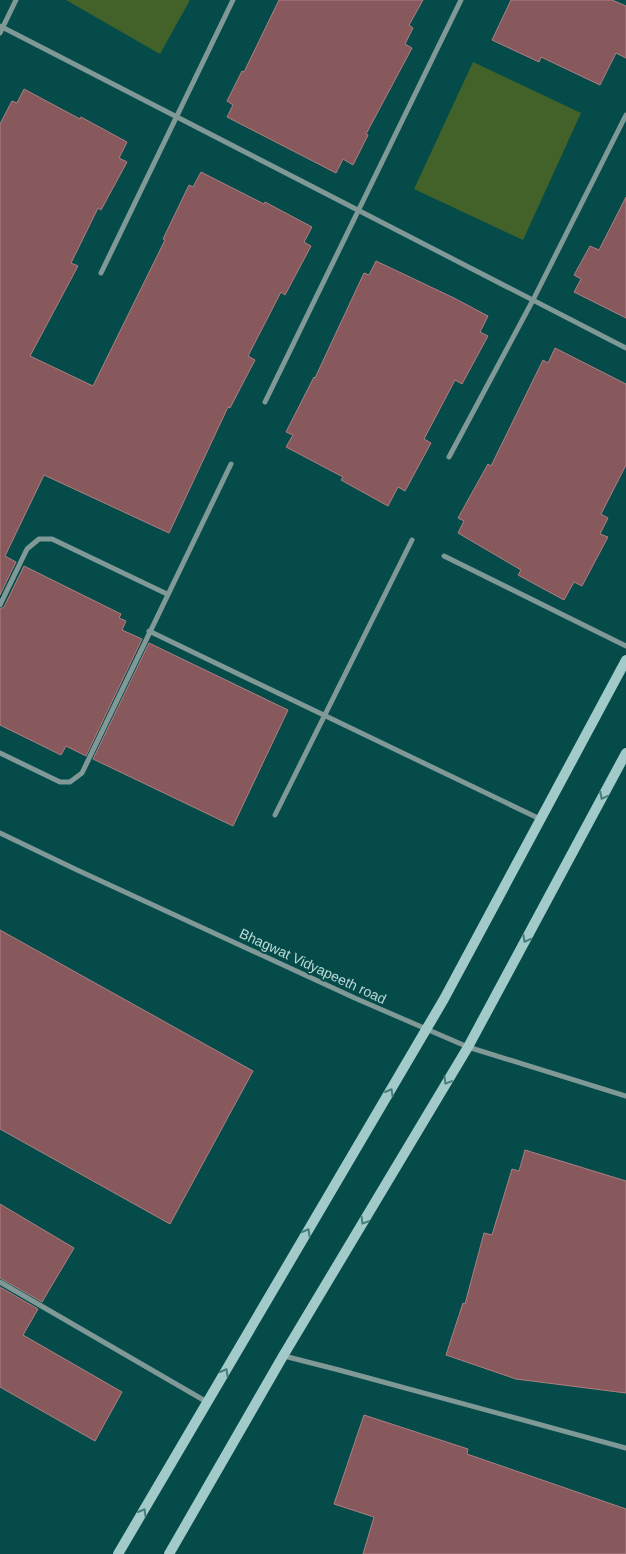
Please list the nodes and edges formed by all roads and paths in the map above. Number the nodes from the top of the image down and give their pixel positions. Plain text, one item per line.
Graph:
1 (16, 0) edge
2 (233, 0) edge
3 (461, 0) edge
4 (1, 29) edge
5 (626, 115) edge
6 (177, 117) junction
7 (358, 210) junction
8 (101, 274) dead end
9 (533, 300) junction
10 (626, 348) edge
11 (265, 402) dead end
12 (450, 457) dead end
13 (231, 464) dead end
14 (412, 540) dead end
15 (444, 556) dead end
16 (167, 594) junction
17 (0, 605) edge
18 (150, 631) junction
19 (626, 646) edge
20 (626, 660) edge
21 (325, 716) junction
22 (0, 753) edge
23 (626, 753) edge
24 (275, 815) dead end
25 (540, 819) junction
26 (0, 832) edge
27 (426, 1029) junction
28 (468, 1047) junction
29 (626, 1096) edge
30 (0, 1282) edge
31 (283, 1356) junction
32 (207, 1402) junction
33 (626, 1448) edge
34 (118, 1554) edge
35 (169, 1554) edge

1 - 4 street
2 - 6 street
3 - 7 street
4 - 6 street
5 - 9 street
6 - 7 street
6 - 8 street
7 - 9 street
7 - 11 street
9 - 10 street
9 - 12 street
13 - 16 street
14 - 21 street
15 - 19 street
16 - 17 street
16 - 18 street
18 - 21 street
18 - 22 street
20 - 25 street
21 - 24 street
21 - 25 street
23 -> 28 street
25 - 27 street
26 - 27 street, Bhagwat Vidyapeeth road
27 - 28 street, Bhagwat Vidyapeeth road
32 -> 27 street
28 - 29 street, Bhagwat Vidyapeeth road
28 -> 31 street
30 - 32 street
31 - 33 street
31 - 35 street
34 -> 32 street

